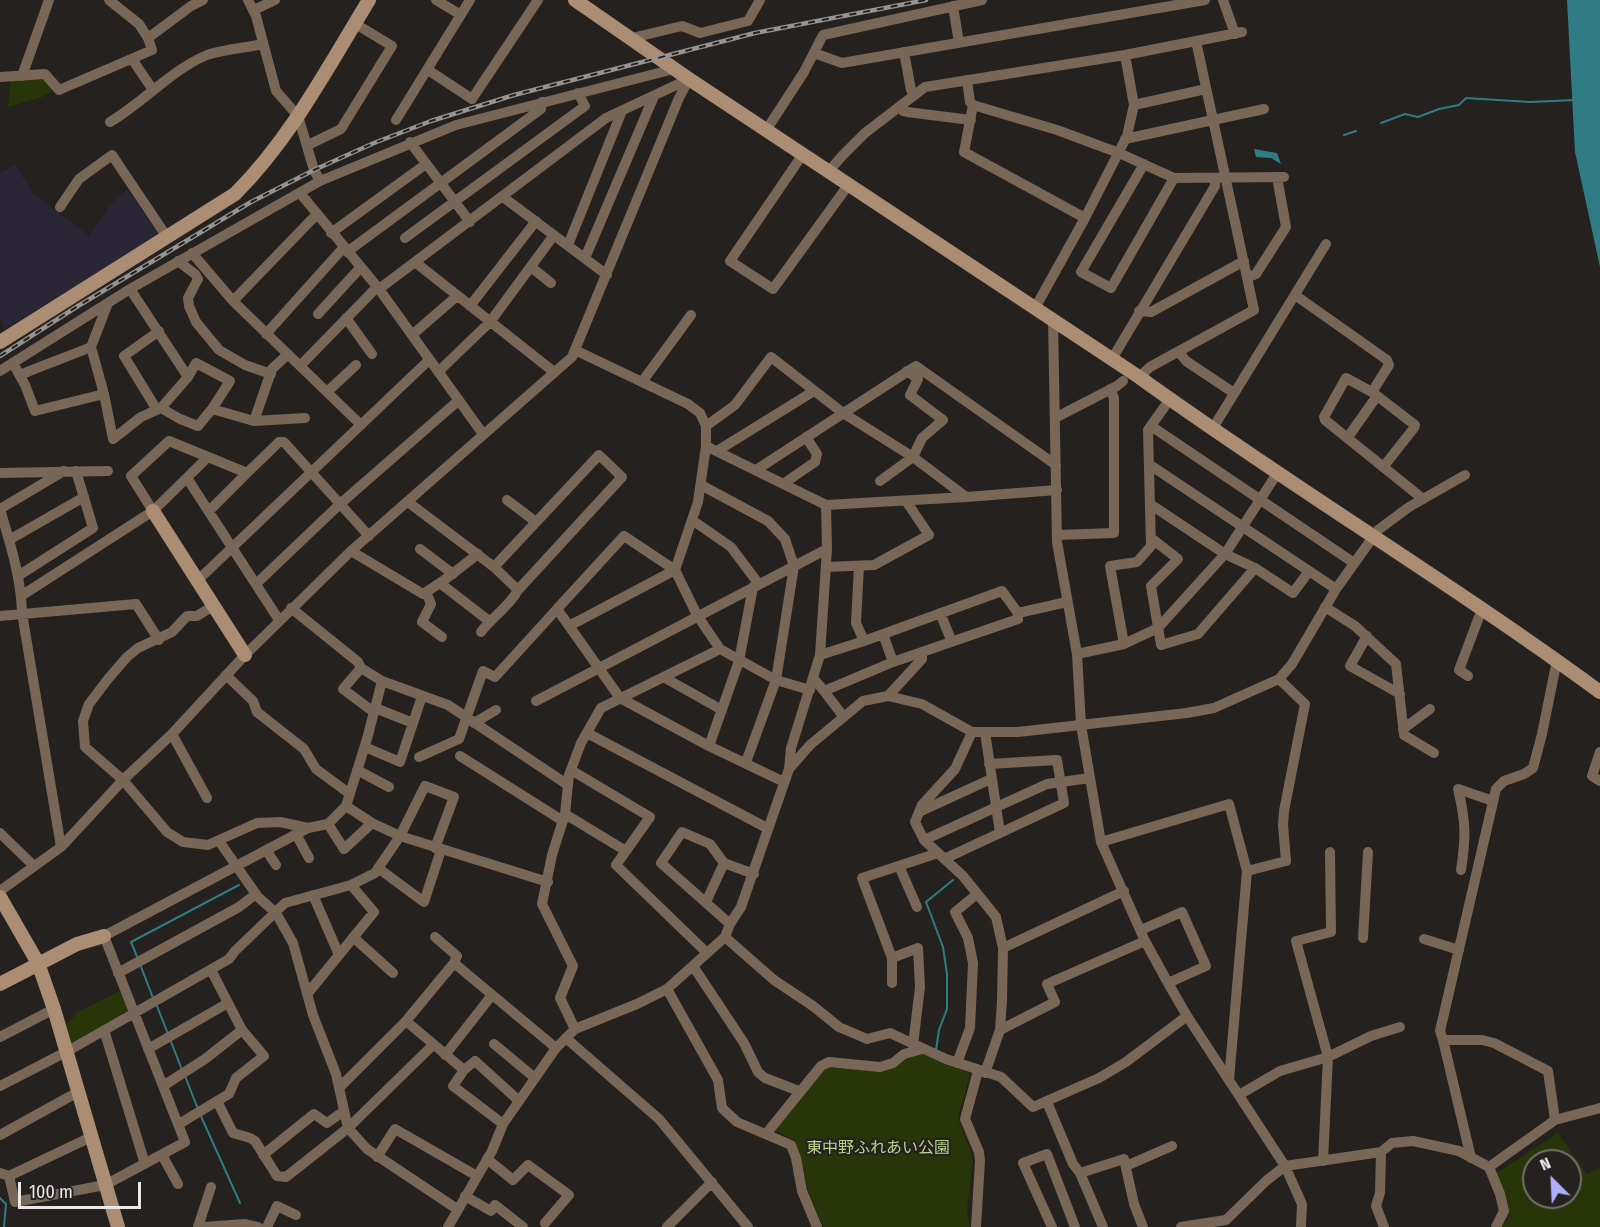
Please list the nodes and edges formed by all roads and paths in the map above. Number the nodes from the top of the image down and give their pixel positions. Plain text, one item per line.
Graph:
1 (49, 0) edge
2 (109, 0) edge
3 (202, 0) edge
4 (248, 0) edge
5 (275, 0) edge
6 (369, 0) edge
7 (436, 0) edge
8 (470, 0) edge
9 (538, 0) edge
10 (575, 0) edge
11 (760, 0) edge
12 (982, 0) edge
13 (1205, 0) edge
14 (1223, 0) edge
15 (953, 6) junction
16 (254, 10) junction
17 (460, 15) junction
18 (354, 23) junction
19 (148, 38) junction
20 (632, 38) junction
21 (1196, 41) junction
22 (959, 43) junction
23 (263, 45) junction
24 (904, 52) junction
25 (814, 53) junction
26 (1125, 55) junction
27 (132, 59) junction
28 (674, 69) junction
29 (428, 70) junction
30 (22, 76) junction
31 (0, 77) edge
32 (689, 79) junction
33 (967, 80) junction
34 (1206, 89) junction
35 (153, 90) junction
36 (578, 93) junction
37 (915, 95) junction
38 (654, 96) junction
39 (542, 102) junction
40 (901, 105) junction
41 (974, 105) junction
42 (1134, 105) junction
43 (1264, 109) dead end
44 (622, 111) junction
45 (298, 116) junction
46 (396, 120) dead end
47 (970, 120) junction
48 (1212, 120) junction
49 (110, 122) dead end
50 (767, 129) junction
51 (1125, 139) junction
52 (410, 142) junction
53 (308, 145) junction
54 (1119, 153) junction
55 (803, 154) junction
56 (426, 164) junction
57 (1144, 164) junction
58 (829, 171) junction
59 (1174, 178) junction
60 (1221, 178) junction
61 (320, 181) junction
62 (440, 183) junction
63 (849, 184) junction
64 (300, 194) junction
65 (503, 197) junction
66 (454, 201) junction
67 (60, 207) dead end
68 (317, 214) junction
69 (1085, 218) junction
70 (536, 221) junction
71 (470, 222) junction
72 (331, 233) junction
73 (554, 235) junction
74 (167, 237) junction
75 (405, 238) dead end
76 (1326, 244) dead end
77 (568, 245) junction
78 (346, 249) junction
79 (192, 253) junction
80 (585, 258) junction
81 (178, 261) junction
82 (1244, 261) junction
83 (415, 262) junction
84 (361, 267) junction
85 (531, 267) junction
86 (607, 275) junction
87 (1247, 278) junction
88 (551, 283) dead end
89 (378, 288) junction
90 (130, 290) junction
91 (1295, 295) junction
92 (457, 296) junction
93 (233, 301) junction
94 (108, 303) junction
95 (470, 306) junction
96 (1035, 308) junction
97 (1139, 311) junction
98 (318, 314) dead end
99 (691, 315) dead end
100 (346, 318) junction
101 (1053, 320) junction
102 (490, 322) junction
103 (159, 331) junction
104 (266, 334) junction
105 (412, 335) junction
106 (1, 339) edge
107 (91, 347) junction
108 (575, 350) junction
109 (1179, 351) junction
110 (288, 354) junction
111 (372, 354) dead end
112 (1112, 359) junction
113 (429, 360) junction
114 (13, 363) junction
115 (356, 365) dead end
116 (300, 366) junction
117 (0, 371) edge
118 (907, 371) junction
119 (438, 372) junction
120 (554, 372) junction
121 (271, 374) junction
122 (20, 375) junction
123 (188, 376) junction
124 (1139, 377) junction
125 (1123, 381) dead end
126 (642, 382) junction
127 (1110, 389) junction
128 (814, 391) junction
129 (327, 392) junction
130 (1234, 393) junction
131 (104, 394) junction
132 (1374, 394) junction
133 (1170, 399) junction
134 (459, 400) junction
135 (159, 409) junction
136 (212, 409) junction
137 (843, 413) junction
138 (305, 418) dead end
139 (1055, 418) junction
140 (254, 421) junction
141 (361, 425) junction
142 (706, 426) junction
143 (1151, 426) junction
144 (1213, 428) junction
145 (483, 434) junction
146 (806, 437) junction
147 (1348, 437) junction
148 (706, 446) junction
149 (717, 451) junction
150 (913, 457) junction
151 (207, 458) junction
152 (1056, 465) junction
153 (1149, 465) junction
154 (1384, 466) junction
155 (756, 470) junction
156 (64, 471) junction
157 (76, 471) junction
158 (108, 471) dead end
159 (1278, 472) junction
160 (0, 473) edge
161 (247, 473) junction
162 (311, 473) junction
163 (1465, 475) dead end
164 (187, 478) junction
165 (880, 481) dead end
166 (783, 484) junction
167 (701, 485) junction
168 (1057, 490) junction
169 (84, 497) junction
170 (966, 497) junction
171 (1423, 499) junction
172 (507, 500) dead end
173 (1260, 500) junction
174 (906, 501) junction
175 (408, 502) junction
176 (340, 504) junction
177 (1150, 504) junction
178 (826, 505) junction
179 (0, 509) edge
180 (153, 511) junction
181 (209, 511) junction
182 (692, 520) junction
183 (536, 522) junction
184 (1242, 527) junction
185 (1057, 535) junction
186 (1375, 535) junction
187 (369, 536) junction
188 (1151, 538) junction
189 (9, 540) junction
190 (232, 547) junction
191 (420, 549) dead end
192 (827, 549) junction
193 (351, 551) junction
194 (0, 552) edge
195 (13, 552) junction
196 (478, 554) junction
197 (1225, 554) junction
198 (1354, 563) junction
199 (794, 566) junction
200 (859, 566) junction
201 (494, 567) junction
202 (826, 567) junction
203 (1255, 568) junction
204 (675, 570) junction
205 (1309, 571) junction
206 (453, 574) junction
207 (18, 576) junction
208 (197, 581) junction
209 (256, 584) junction
210 (440, 584) junction
211 (756, 585) junction
212 (1336, 589) junction
213 (518, 590) junction
214 (426, 592) junction
215 (21, 596) junction
216 (1067, 602) junction
217 (213, 606) junction
218 (291, 608) junction
219 (1325, 608) junction
220 (557, 609) junction
221 (1482, 609) junction
222 (22, 613) junction
223 (940, 613) junction
224 (1018, 613) junction
225 (697, 615) junction
226 (0, 616) edge
227 (279, 620) junction
228 (489, 621) junction
229 (569, 627) junction
230 (1158, 628) junction
231 (481, 632) dead end
232 (883, 634) junction
233 (1366, 636) junction
234 (442, 637) dead end
235 (159, 640) junction
236 (864, 641) junction
237 (952, 642) junction
238 (1124, 644) junction
239 (720, 649) junction
240 (922, 652) junction
241 (1077, 654) junction
242 (244, 655) junction
243 (820, 655) junction
244 (1557, 660) junction
245 (739, 661) junction
246 (893, 662) junction
247 (361, 668) junction
248 (599, 668) junction
249 (226, 675) junction
250 (1468, 676) dead end
251 (665, 678) junction
252 (814, 678) junction
253 (1279, 679) junction
254 (776, 680) junction
255 (382, 681) junction
256 (810, 690) junction
257 (824, 691) junction
258 (1600, 692) edge
259 (1400, 694) junction
260 (422, 696) junction
261 (888, 696) junction
262 (620, 698) junction
263 (536, 701) dead end
264 (375, 708) junction
265 (1430, 709) dead end
266 (496, 710) dead end
267 (722, 710) junction
268 (843, 716) junction
269 (470, 720) junction
270 (413, 723) junction
271 (1081, 725) junction
272 (1403, 729) junction
273 (972, 732) junction
274 (985, 732) junction
275 (586, 733) junction
276 (172, 734) junction
277 (709, 746) junction
278 (365, 747) junction
279 (1434, 753) dead end
280 (1600, 753) edge
281 (460, 756) dead end
282 (419, 757) dead end
283 (746, 762) junction
284 (989, 764) junction
285 (357, 770) junction
286 (571, 770) junction
287 (789, 770) junction
288 (991, 778) junction
289 (1090, 778) junction
290 (123, 780) junction
291 (1060, 781) junction
292 (1600, 781) edge
293 (784, 782) junction
294 (568, 785) junction
295 (389, 787) dead end
296 (350, 794) junction
297 (207, 798) dead end
298 (1493, 801) junction
299 (346, 806) junction
300 (996, 807) junction
301 (919, 812) junction
302 (564, 818) junction
303 (372, 823) junction
304 (328, 824) junction
305 (308, 828) junction
306 (767, 828) junction
307 (0, 833) edge
308 (1000, 833) junction
309 (296, 834) junction
310 (400, 836) junction
311 (924, 840) junction
312 (219, 841) junction
313 (1101, 842) junction
314 (61, 847) junction
315 (438, 849) junction
316 (266, 850) junction
317 (626, 851) junction
318 (1330, 852) dead end
319 (1368, 852) dead end
320 (941, 856) junction
321 (309, 858) dead end
322 (724, 862) junction
323 (236, 865) junction
324 (276, 865) dead end
325 (34, 866) junction
326 (899, 866) junction
327 (378, 868) junction
328 (1461, 870) dead end
329 (1248, 871) junction
330 (754, 874) junction
331 (548, 882) junction
332 (351, 885) junction
333 (0, 891) edge
334 (1124, 891) junction
335 (256, 894) junction
336 (977, 894) junction
337 (313, 895) junction
338 (0, 897) edge
339 (706, 902) junction
340 (917, 907) dead end
341 (276, 913) junction
342 (730, 924) junction
343 (1141, 930) junction
344 (104, 936) junction
345 (353, 937) junction
346 (435, 937) dead end
347 (725, 937) junction
348 (1363, 938) dead end
349 (1424, 939) dead end
350 (1145, 941) junction
351 (1003, 948) junction
352 (1458, 950) junction
353 (707, 953) junction
354 (339, 955) junction
355 (892, 958) junction
356 (38, 963) junction
357 (454, 963) junction
358 (693, 966) junction
359 (211, 970) junction
360 (118, 973) junction
361 (393, 973) dead end
362 (892, 983) dead end
363 (1168, 983) junction
364 (0, 984) edge
365 (667, 989) junction
366 (308, 993) junction
367 (492, 994) junction
368 (228, 1003) junction
369 (54, 1009) junction
370 (134, 1012) junction
371 (1186, 1016) junction
372 (406, 1021) junction
373 (1400, 1027) dead end
374 (575, 1029) junction
375 (104, 1030) junction
376 (242, 1030) junction
377 (1000, 1030) junction
378 (0, 1037) edge
379 (567, 1039) junction
380 (1443, 1041) junction
381 (494, 1044) dead end
382 (433, 1045) junction
383 (917, 1047) junction
384 (556, 1048) junction
385 (148, 1049) junction
386 (66, 1052) junction
387 (445, 1056) junction
388 (1328, 1057) junction
389 (957, 1063) junction
390 (464, 1070) junction
391 (982, 1072) junction
392 (535, 1078) junction
393 (1229, 1080) junction
394 (0, 1086) edge
395 (163, 1086) junction
396 (339, 1088) junction
397 (799, 1091) junction
398 (78, 1092) junction
399 (1239, 1095) junction
400 (518, 1100) junction
401 (217, 1101) junction
402 (1047, 1102) junction
403 (1600, 1108) edge
404 (344, 1111) junction
405 (1555, 1120) junction
406 (179, 1124) junction
407 (503, 1124) junction
408 (348, 1128) junction
409 (766, 1134) junction
410 (0, 1135) edge
411 (91, 1137) junction
412 (1172, 1146) dead end
413 (1381, 1152) junction
414 (162, 1155) junction
415 (263, 1155) junction
416 (377, 1157) junction
417 (1471, 1158) junction
418 (487, 1159) junction
419 (1323, 1161) junction
420 (145, 1164) junction
421 (1126, 1166) junction
422 (1285, 1166) junction
423 (1489, 1167) junction
424 (1080, 1173) junction
425 (4, 1174) edge
426 (477, 1176) junction
427 (712, 1182) junction
428 (178, 1184) dead end
429 (105, 1185) junction
430 (211, 1186) dead end
431 (465, 1196) junction
432 (457, 1209) junction
433 (296, 1215) dead end
434 (245, 1226) edge
435 (546, 1226) edge
436 (118, 1227) edge
437 (198, 1227) edge
438 (204, 1227) edge
439 (258, 1227) edge
440 (267, 1227) edge
441 (448, 1227) edge
442 (523, 1227) edge
443 (667, 1227) edge
444 (748, 1227) edge
445 (817, 1227) edge
446 (976, 1227) edge
447 (1052, 1227) edge
448 (1075, 1227) edge
449 (1103, 1227) edge
450 (1143, 1227) edge
451 (1181, 1227) edge
452 (1301, 1227) edge
453 (1384, 1227) edge
454 (1496, 1227) edge

1 - 30 street
2 - 19 street
3 - 19 street
4 - 16 street
5 - 16 street
6 - 18 street
7 - 17 street
8 - 17 street
9 - 29 street
10 - 20 street
11 - 20 street
12 - 15 street
13 - 22 street
14 - 21 street
15 - 22 street
15 - 25 street
16 - 23 street
17 - 29 street
18 - 45 street
18 - 53 street
19 - 27 street
20 - 28 street
21 - 26 street
21 - 34 street
22 - 24 street
23 - 35 street
23 - 45 street
24 - 25 street
24 - 37 street
25 - 50 street
26 - 33 street
26 - 42 street
27 - 30 street
27 - 35 street
28 - 32 street
28 - 36 street
29 - 46 street
30 - 31 street
32 - 38 street
32 - 50 street
32 - 86 street
33 - 37 street
33 - 41 street
34 - 42 street
34 - 48 street
35 - 49 street
36 - 39 street
36 - 66 street
37 - 40 street
38 - 44 street
38 - 80 street
39 - 52 street
39 - 62 street
40 - 47 street
40 - 58 street
41 - 47 street
41 - 54 street
42 - 51 street
43 - 48 street
44 - 65 street
44 - 77 street
45 - 53 street
45 - 74 street
47 - 69 street
48 - 51 street
48 - 60 street
50 - 55 street
51 - 54 street
52 - 56 street
52 - 61 street
53 - 61 street
54 - 57 street
54 - 69 street
55 - 58 street
55 - 63 street
56 - 62 street
56 - 72 street
57 - 59 street
57 - 59 street
58 - 63 street
59 - 60 street
60 - 82 street
60 - 87 street
60 - 97 street
61 - 64 street
62 - 66 street
62 - 78 street
63 - 96 street
64 - 68 street
64 - 79 street
65 - 70 street
65 - 71 street
66 - 71 street
66 - 75 street
67 - 74 street
68 - 72 street
68 - 93 street
69 - 96 street
70 - 73 street
70 - 95 street
71 - 83 street
72 - 78 street
73 - 77 street
73 - 85 street
74 - 106 street
76 - 91 street
77 - 80 street
78 - 84 street
78 - 104 street
79 - 81 street
79 - 93 street
80 - 86 street
81 - 90 street
81 - 121 street
82 - 87 street
82 - 97 street
83 - 89 street
83 - 92 street
84 - 89 street
84 - 98 street
85 - 88 street
85 - 102 street
86 - 108 street
87 - 109 street
89 - 100 street
89 - 105 street
90 - 94 street
90 - 103 street
91 - 130 street
91 - 132 street
92 - 95 street
92 - 105 street
93 - 104 street
94 - 107 street
94 - 114 street
95 - 102 street
96 - 101 street
97 - 112 street
99 - 126 street
100 - 111 street
100 - 116 street
101 - 112 street
101 - 139 street
102 - 119 street
102 - 120 street
103 - 123 street
103 - 135 street
104 - 110 street
105 - 113 street
107 - 122 street
107 - 131 street
108 - 120 street
108 - 126 street
109 - 124 street
109 - 130 street
110 - 116 street
110 - 121 street
112 - 124 street
113 - 119 street
113 - 141 street
114 - 117 street
114 - 122 street
115 - 129 street
116 - 129 street
118 - 137 street
118 - 150 street
118 - 152 street
119 - 134 street
120 - 145 street
121 - 140 street
122 - 131 street
123 - 135 street
123 - 136 street
124 - 133 street
125 - 127 street
126 - 142 street
127 - 139 street
127 - 185 street
128 - 137 street
128 - 142 street
128 - 149 street
129 - 141 street
130 - 144 street
131 - 135 street
132 - 147 street
132 - 147 street
132 - 154 street
133 - 143 street
133 - 144 street
134 - 145 street
134 - 176 street
135 - 136 street
136 - 140 street
137 - 146 street
137 - 150 street
138 - 140 street
139 - 152 street
141 - 162 street
142 - 148 street
143 - 153 street
143 - 173 street
144 - 159 street
145 - 175 street
146 - 155 street
146 - 166 street
147 - 154 street
148 - 149 street
148 - 167 street
149 - 155 street
150 - 165 street
150 - 170 street
151 - 161 street
151 - 164 street
151 - 180 street
152 - 168 street
153 - 177 street
153 - 184 street
154 - 171 street
155 - 166 street
156 - 157 street
156 - 160 street
156 - 179 street
157 - 158 street
157 - 169 street
159 - 173 street
159 - 186 street
161 - 162 street
161 - 181 street
162 - 176 street
162 - 190 street
163 - 171 street
164 - 180 street
164 - 181 street
166 - 178 street
167 - 182 street
167 - 199 street
168 - 170 street
168 - 185 street
169 - 189 street
169 - 207 street
170 - 174 street
171 - 186 street
172 - 183 street
173 - 184 street
173 - 198 street
174 - 178 street
174 - 200 street
175 - 187 street
175 - 196 street
176 - 187 street
176 - 209 street
177 - 188 street
177 - 197 street
178 - 192 street
179 - 189 street
180 - 208 street
180 - 215 street
181 - 190 street
182 - 204 street
182 - 211 street
183 - 201 street
183 - 213 street
184 - 197 street
184 - 205 street
185 - 216 street
186 - 198 street
186 - 221 street
187 - 193 street
188 - 230 street
188 - 238 street
189 - 195 street
190 - 208 street
190 - 209 street
191 - 206 street
192 - 199 street
192 - 202 street
193 - 214 street
193 - 218 street
194 - 195 street
195 - 207 street
196 - 201 street
196 - 206 street
197 - 203 street
197 - 230 street
198 - 212 street
199 - 211 street
199 - 254 street
200 - 202 street
200 - 236 street
201 - 213 street
202 - 243 street
203 - 205 street
203 - 230 street
204 - 220 street
204 - 225 street
204 - 229 street
205 - 212 street
206 - 210 street
207 - 215 street
208 - 217 street
209 - 227 street
210 - 214 street
210 - 228 street
211 - 225 street
211 - 245 street
212 - 219 street
213 - 228 street
214 - 234 street
215 - 222 street
216 - 224 street
216 - 241 street
217 - 235 street
217 - 242 street
218 - 227 street
218 - 247 street
219 - 233 street
219 - 253 street
220 - 229 street
220 - 269 street
221 - 244 street
221 - 250 street
222 - 226 street
222 - 235 street
222 - 314 street
223 - 224 street
223 - 232 street
223 - 237 street
224 - 237 street
225 - 239 street
225 - 248 street
227 - 242 street
228 - 231 street
229 - 248 street
230 - 238 street
232 - 236 street
232 - 246 street
233 - 259 street
233 - 259 street
235 - 290 street
236 - 243 street
237 - 240 street
238 - 241 street
239 - 245 street
239 - 251 street
240 - 246 street
240 - 261 street
241 - 271 street
242 - 249 street
243 - 252 street
244 - 258 street
244 - 298 street
245 - 254 street
245 - 267 street
246 - 257 street
247 - 255 street
247 - 264 street
248 - 262 street
248 - 263 street
249 - 276 street
249 - 296 street
251 - 262 street
251 - 267 street
252 - 256 street
252 - 257 street
253 - 271 street
253 - 329 street
254 - 256 street
254 - 283 street
255 - 260 street
255 - 264 street
256 - 287 street
257 - 268 street
259 - 272 street
260 - 269 street
260 - 270 street
261 - 268 street
261 - 273 street
262 - 275 street
262 - 277 street
264 - 270 street
264 - 278 street
265 - 272 street
266 - 269 street
267 - 277 street
268 - 287 street
269 - 282 street
269 - 294 street
270 - 278 street
271 - 274 street
271 - 289 street
272 - 279 street
273 - 274 street
273 - 301 street
274 - 284 street
275 - 286 street
275 - 306 street
276 - 290 street
276 - 297 street
277 - 283 street
278 - 285 street
280 - 292 street
281 - 302 street
283 - 293 street
284 - 288 street
284 - 291 street
285 - 295 street
285 - 296 street
286 - 294 street
286 - 317 street
287 - 293 street
288 - 300 street
288 - 301 street
289 - 291 street
289 - 313 street
290 - 312 street
290 - 314 street
291 - 300 street
291 - 308 street
293 - 306 street
294 - 302 street
296 - 299 street
298 - 328 street
298 - 352 street
299 - 303 street
299 - 304 street
300 - 308 street
300 - 311 street
301 - 311 street
302 - 317 street
302 - 331 street
303 - 304 street
303 - 310 street
304 - 305 street
305 - 309 street
305 - 312 street
306 - 330 street
307 - 325 street
308 - 320 street
309 - 316 street
309 - 321 street
310 - 315 street
310 - 315 street
310 - 327 street
311 - 320 street
312 - 323 street
313 - 329 street
313 - 334 street
314 - 325 street
315 - 327 street
315 - 331 street
316 - 323 street
316 - 324 street
317 - 353 street
318 - 388 street
319 - 348 street
320 - 326 street
320 - 336 street
322 - 330 street
322 - 339 street
322 - 339 street
323 - 335 street
323 - 344 street
325 - 333 street
326 - 340 street
326 - 355 street
327 - 332 street
329 - 393 street
330 - 342 street
331 - 374 street
332 - 337 street
332 - 345 street
334 - 343 street
334 - 351 street
335 - 341 street
335 - 360 street
336 - 351 street
336 - 389 street
337 - 341 street
337 - 354 street
338 - 356 street
339 - 342 street
341 - 359 street
341 - 366 street
342 - 347 street
343 - 350 street
343 - 363 street
344 - 356 street
344 - 360 street
345 - 354 street
345 - 361 street
346 - 357 street
347 - 353 street
347 - 383 street
349 - 352 street
350 - 363 street
350 - 377 street
351 - 377 street
352 - 380 street
353 - 358 street
354 - 366 street
355 - 362 street
355 - 383 street
356 - 364 street
356 - 369 street
357 - 367 street
357 - 372 street
358 - 365 street
358 - 397 street
359 - 368 street
359 - 370 street
360 - 370 street
363 - 371 street
365 - 374 street
365 - 409 street
366 - 396 street
367 - 384 street
367 - 387 street
368 - 376 street
368 - 385 street
369 - 378 street
369 - 386 street
370 - 375 street
370 - 385 street
371 - 393 street
371 - 402 street
372 - 382 street
372 - 396 street
373 - 388 street
374 - 379 street
375 - 386 street
375 - 420 street
376 - 395 street
376 - 401 street
377 - 391 street
379 - 384 street
379 - 427 street
380 - 405 street
380 - 417 street
381 - 392 street
382 - 387 street
382 - 408 street
383 - 389 street
383 - 397 street
384 - 392 street
385 - 395 street
386 - 394 street
386 - 398 street
387 - 390 street
388 - 399 street
388 - 419 street
389 - 391 street
390 - 400 street
390 - 407 street
391 - 402 street
391 - 446 street
392 - 400 street
393 - 399 street
395 - 406 street
396 - 404 street
397 - 409 street
398 - 410 street
398 - 411 street
399 - 422 street
400 - 407 street
401 - 406 street
401 - 415 street
402 - 424 street
403 - 405 street
404 - 408 street
404 - 415 street
405 - 423 street
406 - 414 street
407 - 418 street
408 - 415 street
408 - 416 street
409 - 445 street
411 - 425 street
411 - 429 street
412 - 421 street
413 - 417 street
413 - 419 street
413 - 453 street
414 - 420 street
414 - 428 street
416 - 426 street
416 - 432 street
417 - 423 street
418 - 426 street
418 - 435 street
419 - 422 street
420 - 429 street
421 - 424 street
421 - 450 street
422 - 451 street
422 - 452 street
423 - 454 street
424 - 449 street
425 - 429 street
426 - 431 street
427 - 443 street
427 - 444 street
429 - 436 street
430 - 437 street
431 - 432 street
431 - 442 street
432 - 441 street
433 - 440 street
434 - 438 street
434 - 439 street
447 - 448 street

